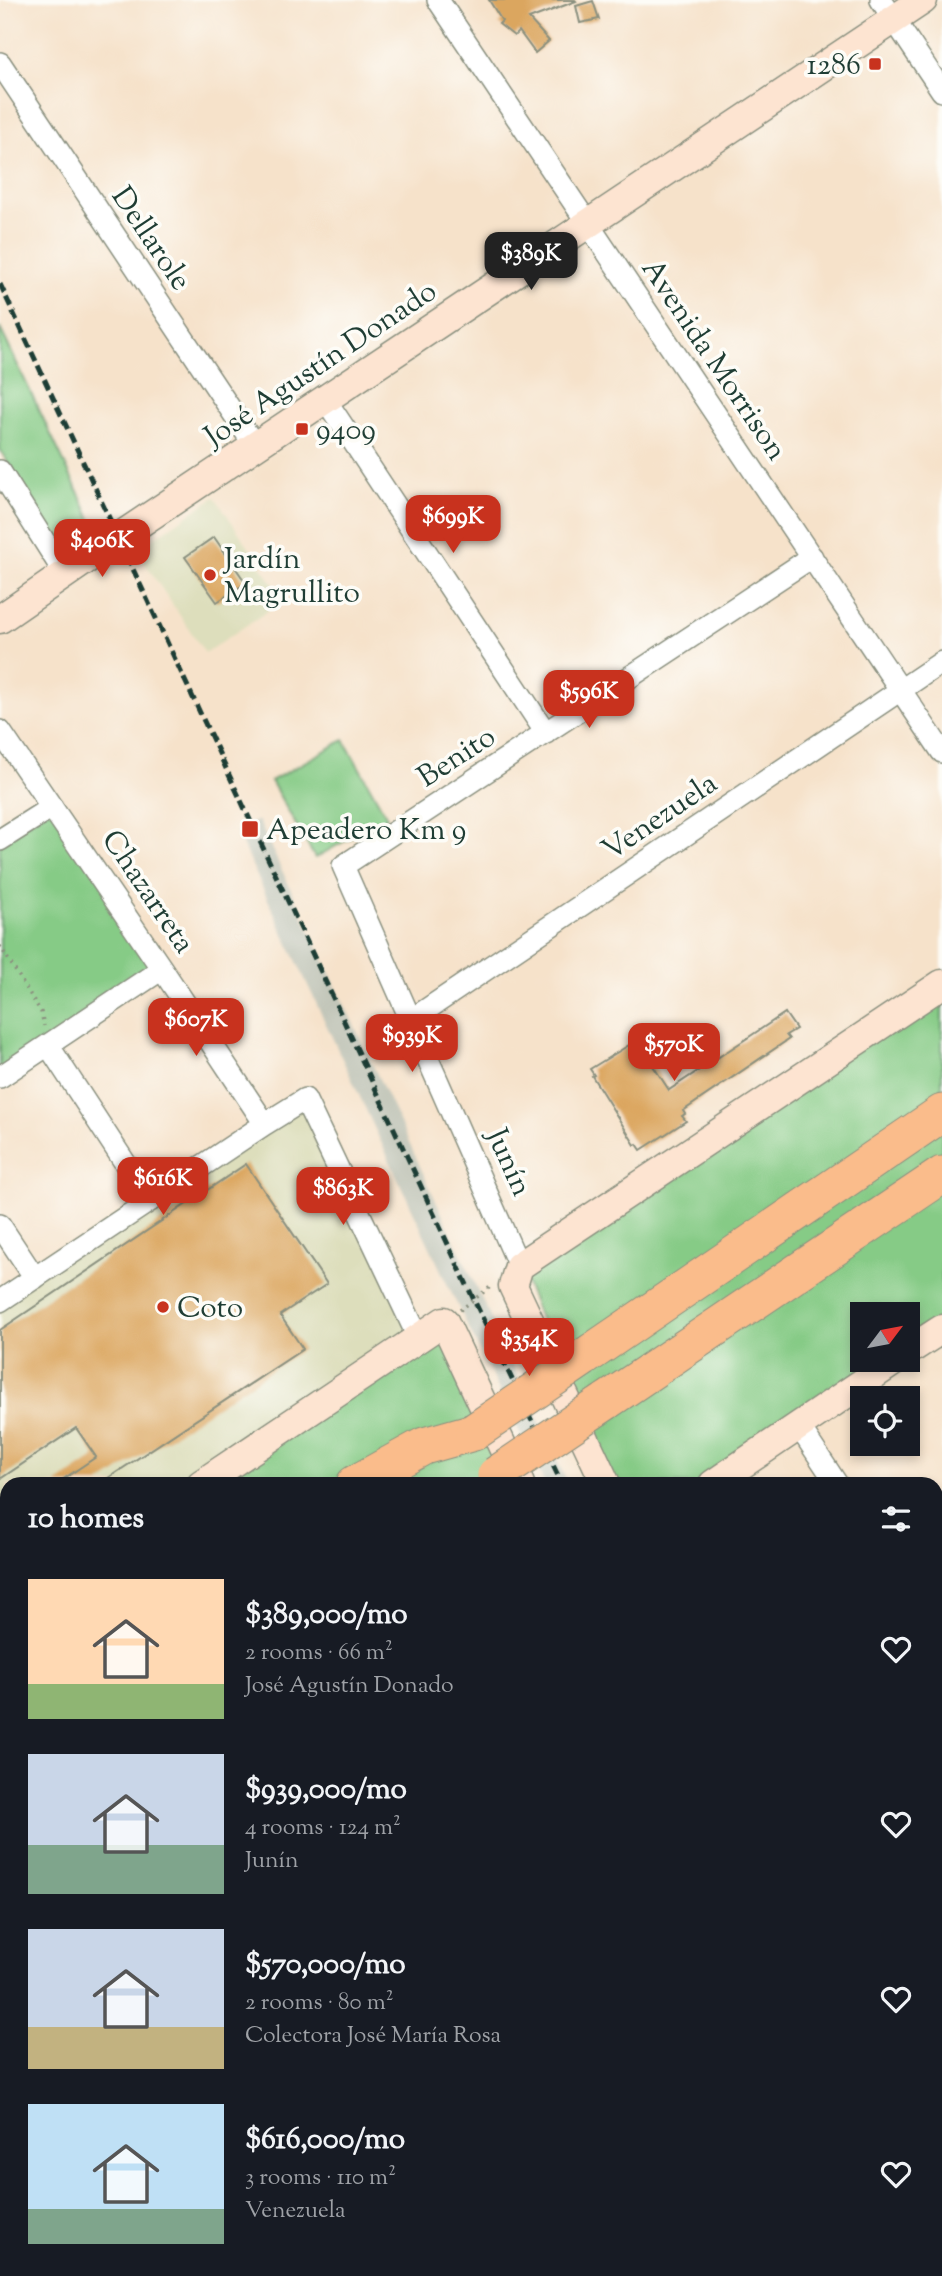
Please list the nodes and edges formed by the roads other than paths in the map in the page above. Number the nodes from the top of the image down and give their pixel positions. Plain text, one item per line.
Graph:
1 (438, 0) edge
2 (923, 0) edge
3 (888, 10) edge
4 (0, 63) edge
5 (942, 91) edge
6 (588, 224) junction
7 (326, 400) junction
8 (255, 446) junction
9 (0, 471) edge
10 (812, 557) junction
11 (65, 574) junction
12 (0, 619) edge
13 (942, 662) edge
14 (900, 690) junction
15 (0, 731) edge
16 (546, 733) junction
17 (942, 752) edge
18 (52, 807) junction
19 (0, 841) edge
20 (343, 866) joint
21 (162, 969) junction
22 (942, 984) edge
23 (411, 1020) junction
24 (48, 1045) junction
25 (0, 1077) edge
26 (942, 1113) edge
27 (265, 1124) junction
28 (942, 1175) edge
29 (150, 1201) junction
30 (0, 1225) edge
31 (519, 1266) junction
32 (35, 1278) junction
33 (0, 1301) edge
34 (942, 1329) edge
35 (418, 1337) junction
36 (920, 1344) edge
37 (878, 1372) edge
38 (798, 1425) junction
39 (474, 1432) junction
40 (211, 1477) edge
41 (368, 1477) edge
42 (414, 1477) edge
43 (495, 1477) edge
44 (504, 1477) edge
45 (603, 1477) edge
46 (723, 1477) edge
47 (832, 1477) edge

1 - 6 street, Avenida Morrison
2 - 3 main road, José Agustín Donado
3 - 5 street
3 - 6 main road, José Agustín Donado
4 - 8 street, Dellarole
6 - 7 main road, José Agustín Donado
6 - 10 street, Avenida Morrison
7 - 8 main road, José Agustín Donado
7 - 16 street
8 - 11 main road, José Agustín Donado
9 - 11 street
10 - 14 street, Avenida Morrison
10 - 16 street, Benito
11 - 12 main road, José Agustín Donado
13 - 14 street, Venezuela
14 - 17 street, Avenida Morrison
14 - 23 street, Venezuela
15 - 18 street, Chazarreta
16 - 20 street, Benito
18 - 19 street
18 - 21 street, Chazarreta
20 - 23 street, Junín
21 - 24 street
21 - 27 street, Chazarreta
22 - 31 main road
23 - 31 street, Junín
24 - 25 street
24 - 29 street
26 - 39 highway, bridge
27 - 29 street
27 - 35 street
28 - 44 highway, bridge
29 - 32 street
30 - 32 street
31 - 45 main road, Junín
32 - 33 street
34 - 36 main road
35 - 40 main road
35 - 43 main road
37 - 38 main road
38 - 46 main road
38 - 47 street
39 - 41 highway
39 - 42 highway

